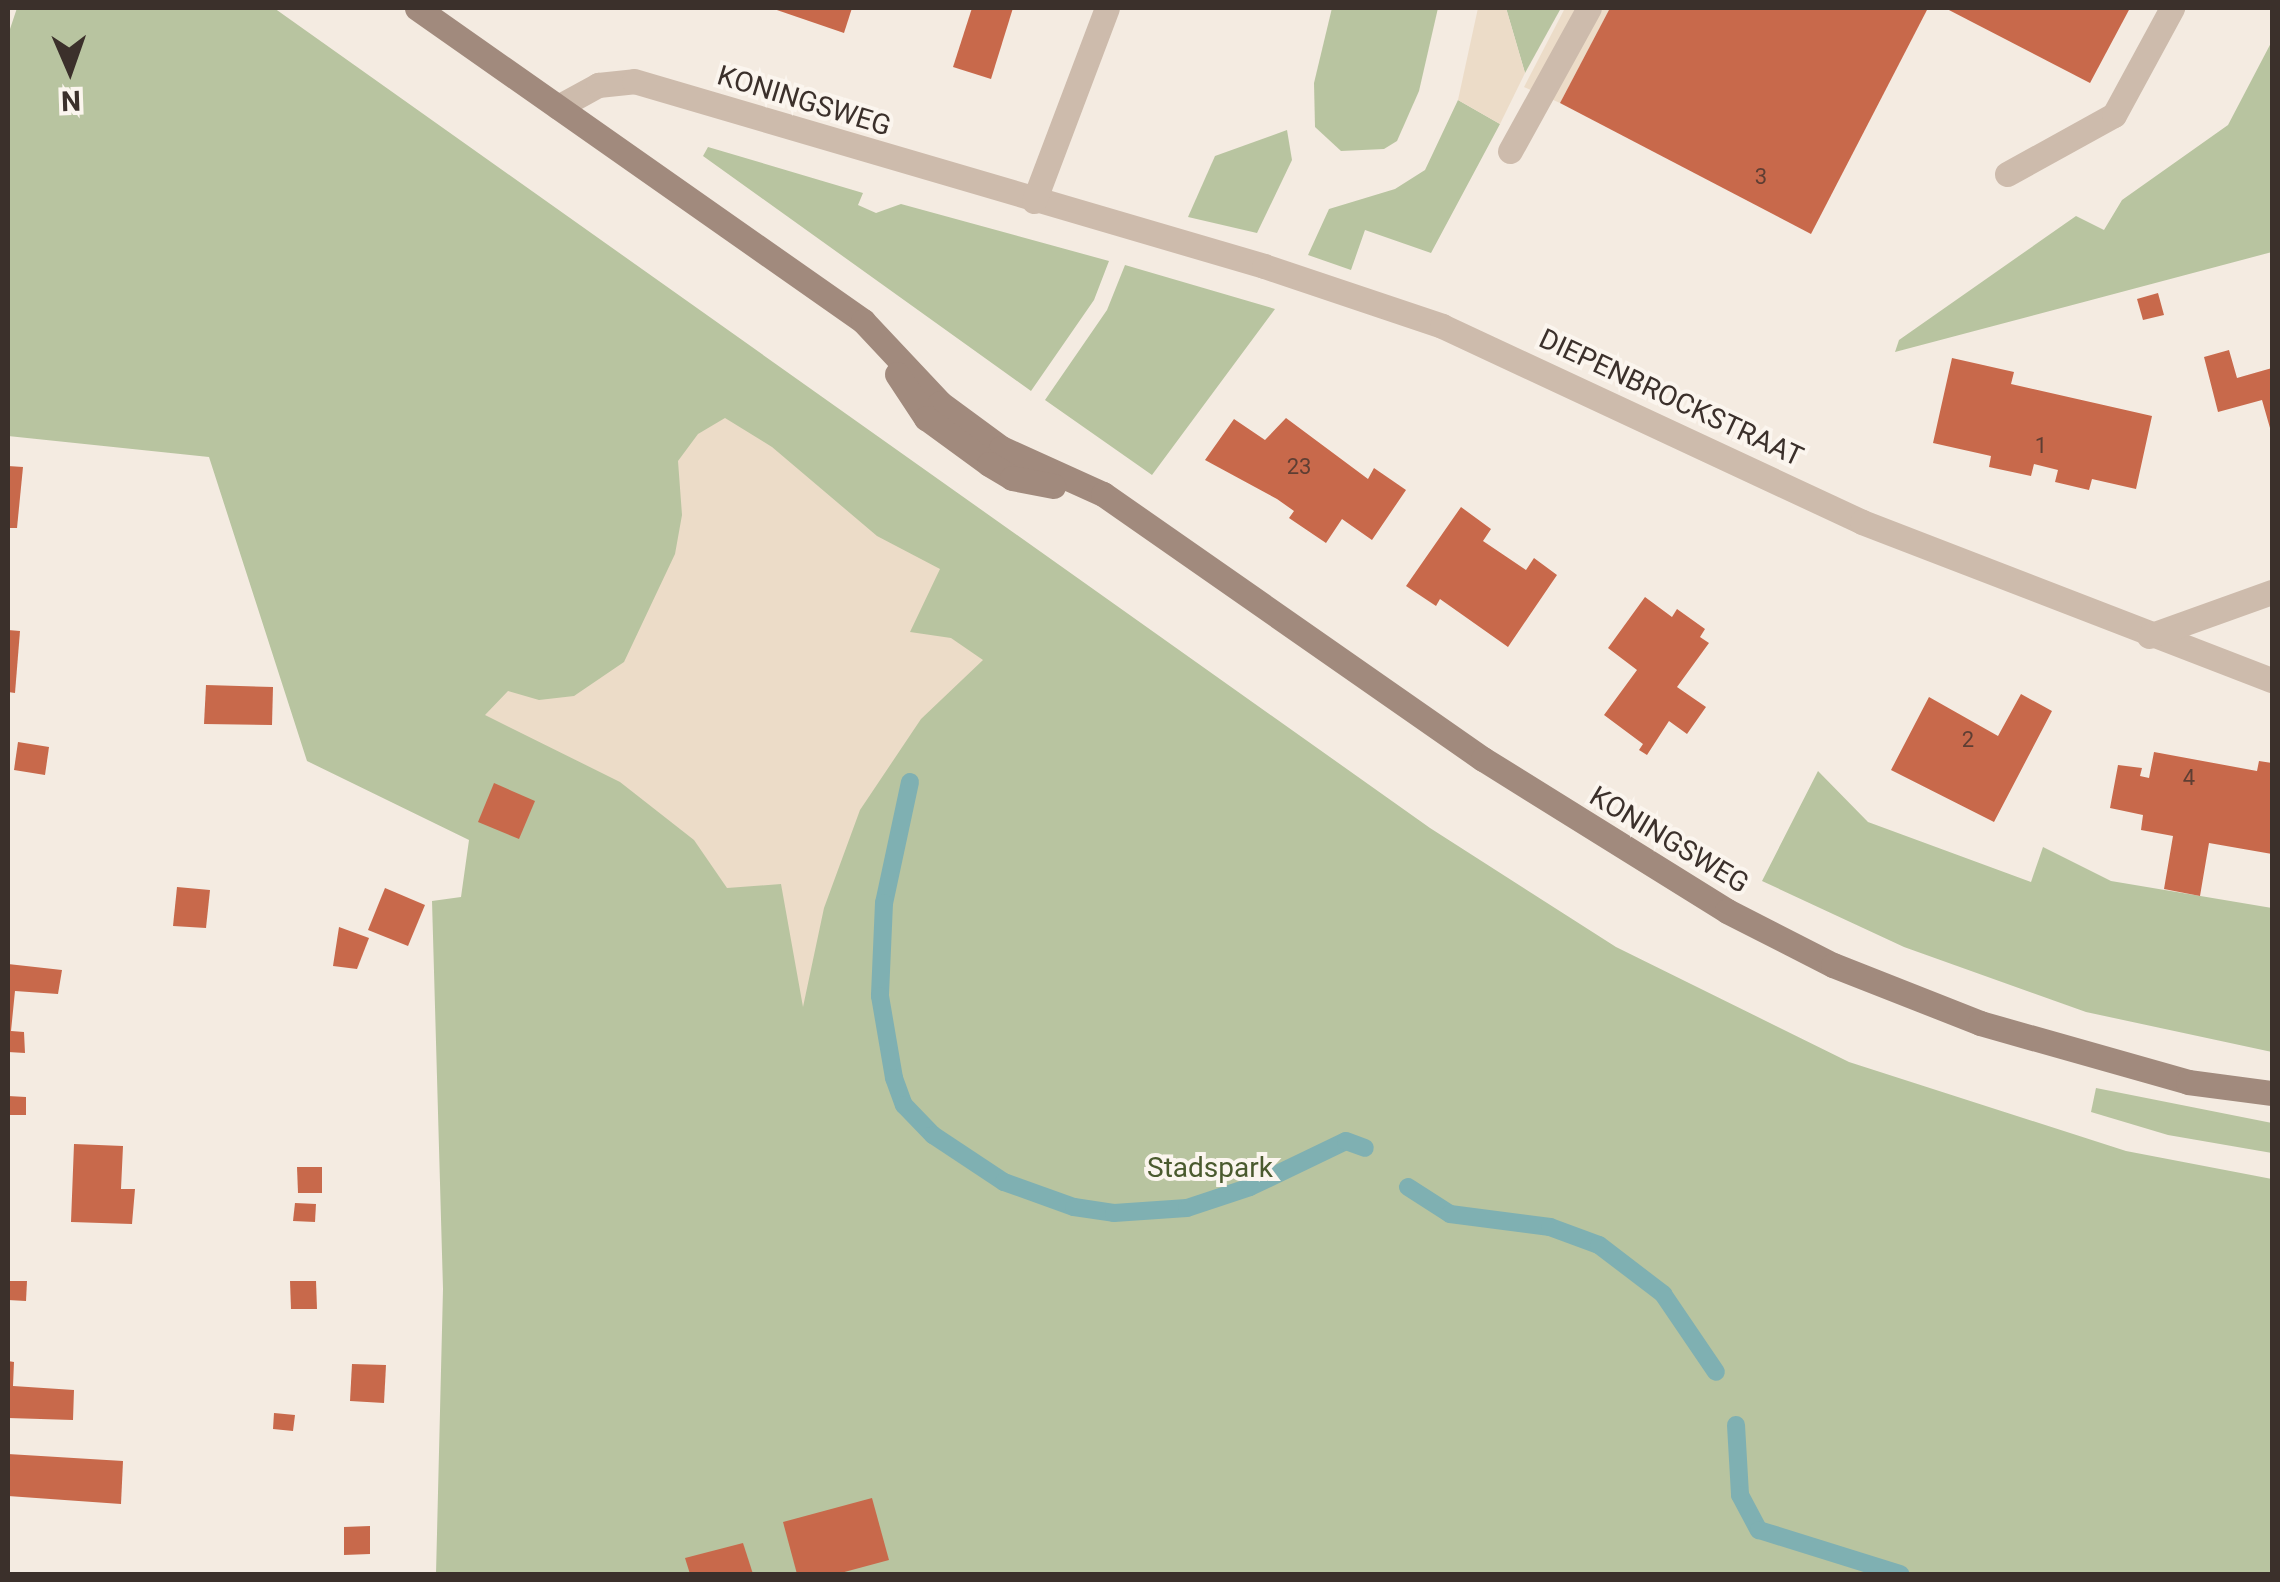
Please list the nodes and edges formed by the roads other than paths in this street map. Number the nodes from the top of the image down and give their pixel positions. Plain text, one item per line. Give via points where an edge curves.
1 (417, 8) edge
2 (1108, 8) edge
3 (1589, 8) edge
4 (2172, 8) edge
5 (558, 107) junction
6 (1510, 152) dead end
7 (2007, 174) dead end
8 (1034, 201) junction
9 (2272, 592) edge
10 (2149, 636) junction
11 (2272, 680) edge
12 (2272, 1093) edge

1 - 5 main road, KONINGSWEG
2 - 8 street
3 - 6 street
4 - 7 street via 2114,115
5 - 8 street, KONINGSWEG via 598,85 634,81
5 - 12 main road, KONINGSWEG via 863,321 940,403 995,444 1102,494 1602,837 1833,965 1980,1023 2188,1082
8 - 10 street, DIEPENBROCKSTRAAT via 1264,266 1442,326 1862,522
9 - 10 street
10 - 11 street, DIEPENBROCKSTRAAT

